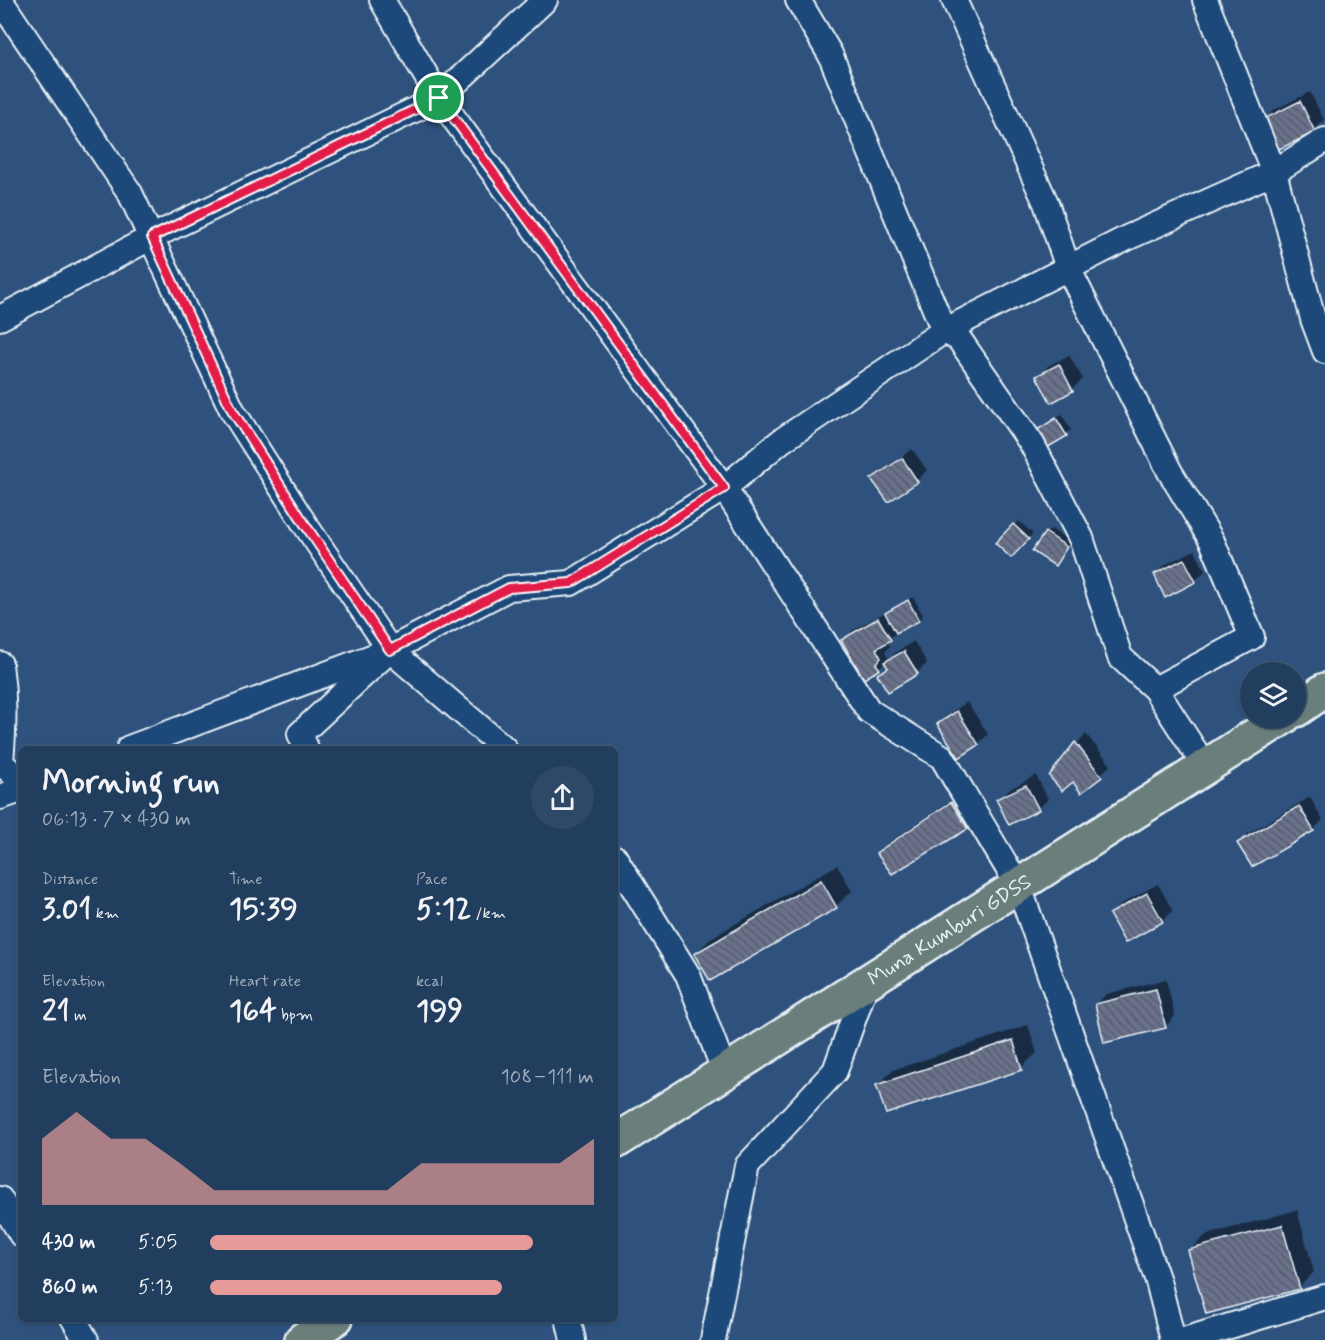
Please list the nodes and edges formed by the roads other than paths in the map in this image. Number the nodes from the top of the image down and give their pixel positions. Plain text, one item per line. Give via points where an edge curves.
1 (0, 0) edge
2 (382, 0) edge
3 (545, 0) edge
4 (798, 0) edge
5 (954, 0) edge
6 (1205, 0) edge
7 (439, 98) junction
8 (1325, 140) edge
9 (1274, 172) junction
10 (152, 237) junction
11 (1068, 268) junction
12 (0, 318) edge
13 (944, 331) junction
14 (1325, 351) edge
15 (724, 488) junction
16 (390, 650) junction
17 (0, 664) edge
18 (1155, 689) junction
19 (1325, 690) edge
20 (1306, 703) edge
21 (1267, 728) edge
22 (134, 746) edge
23 (305, 746) edge
24 (502, 746) edge
25 (0, 762) edge
26 (1206, 768) junction
27 (18, 778) edge
28 (18, 791) edge
29 (0, 797) edge
30 (618, 863) edge
31 (1019, 887) junction
32 (866, 984) junction
33 (725, 1073) junction
34 (618, 1140) edge
35 (0, 1200) edge
36 (18, 1229) edge
37 (1325, 1297) edge
38 (75, 1322) edge
39 (330, 1322) edge
40 (569, 1322) edge
41 (86, 1340) edge
42 (302, 1340) edge
43 (573, 1340) edge
44 (712, 1340) edge
45 (1173, 1340) edge
46 (1184, 1340) edge

1 - 10 street via 130,193
2 - 7 street
3 - 7 street
4 - 13 street via 830,54
5 - 11 street via 1046,203
6 - 9 street
7 - 10 street
7 - 15 street
8 - 9 street
9 - 11 street
9 - 14 street
10 - 12 street
10 - 16 street via 232,410
11 - 13 street
11 - 18 street via 1170,472 1212,541 1252,637
13 - 15 street via 781,441
13 - 18 street via 959,339 1032,444 1081,538 1120,657
15 - 16 street via 571,583 509,588
15 - 31 street via 870,711 942,757
16 - 22 street
16 - 23 street via 300,734
16 - 24 street
17 - 25 street via 5,724
18 - 26 street
19 - 20 highway
21 - 26 highway, Muna Kumburi GDSS
25 - 27 street
26 - 31 highway, Muna Kumburi GDSS
28 - 29 street
30 - 33 street via 688,975
31 - 32 highway, Muna Kumburi GDSS
31 - 45 street via 1158,1281
32 - 33 highway, Muna Kumburi GDSS
32 - 44 street via 835,1071 747,1166
33 - 34 highway, Muna Kumburi GDSS
35 - 36 street
37 - 46 street
38 - 41 street
39 - 42 highway
40 - 43 street

